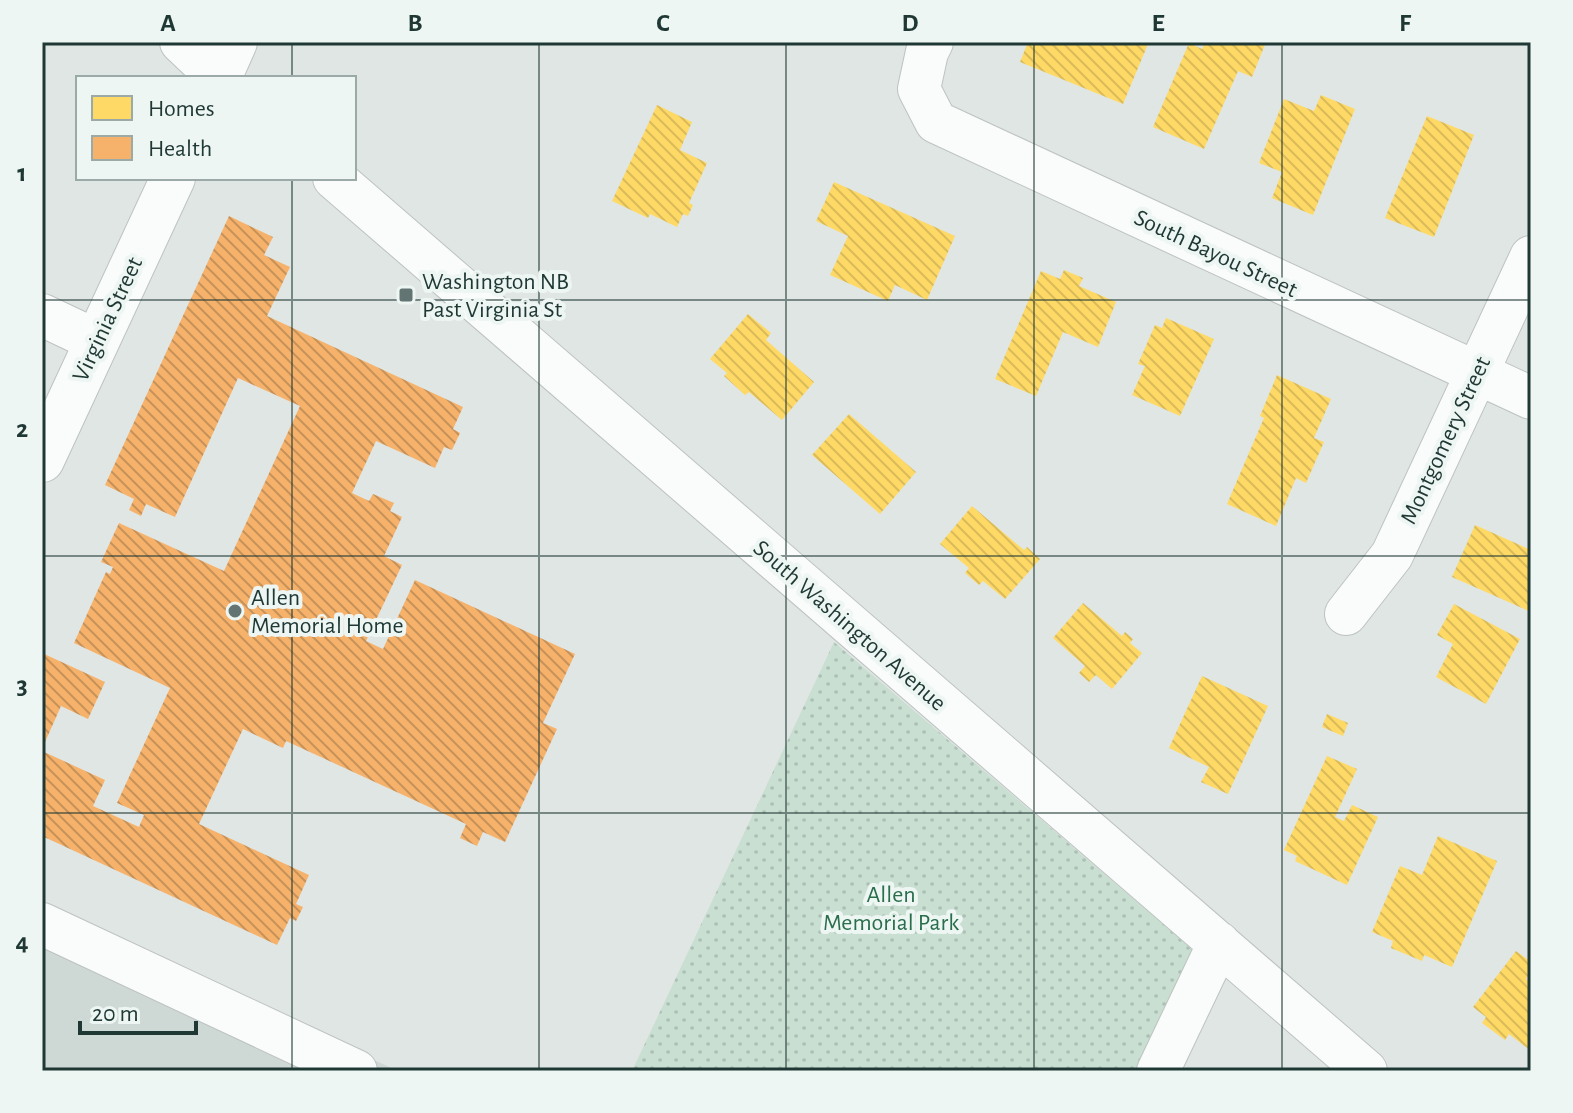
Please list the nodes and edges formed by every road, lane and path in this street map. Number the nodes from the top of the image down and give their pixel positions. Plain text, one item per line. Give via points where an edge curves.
1 (181, 42) edge
2 (235, 42) edge
3 (932, 42) edge
4 (217, 76) edge
5 (220, 76) edge
6 (172, 180) edge
7 (336, 180) edge
8 (1531, 257) edge
9 (42, 315) edge
10 (97, 341) junction
11 (1476, 374) junction
12 (1531, 398) edge
13 (42, 460) edge
14 (1346, 614) dead end
15 (42, 924) edge
16 (1219, 943) junction
17 (356, 1071) edge
18 (1158, 1071) edge
19 (1366, 1071) edge

1 - 4 street
2 - 5 street
3 - 11 street, South Bayou Street via 919,89 936,122
6 - 10 street, Virginia Street
7 - 16 street, South Washington Avenue
8 - 11 street, Montgomery Street
9 - 10 street
10 - 13 street, Virginia Street
11 - 12 street, South Bayou Street
11 - 14 street, Montgomery Street via 1392,555
15 - 17 street
16 - 18 street
16 - 19 street, South Washington Avenue

